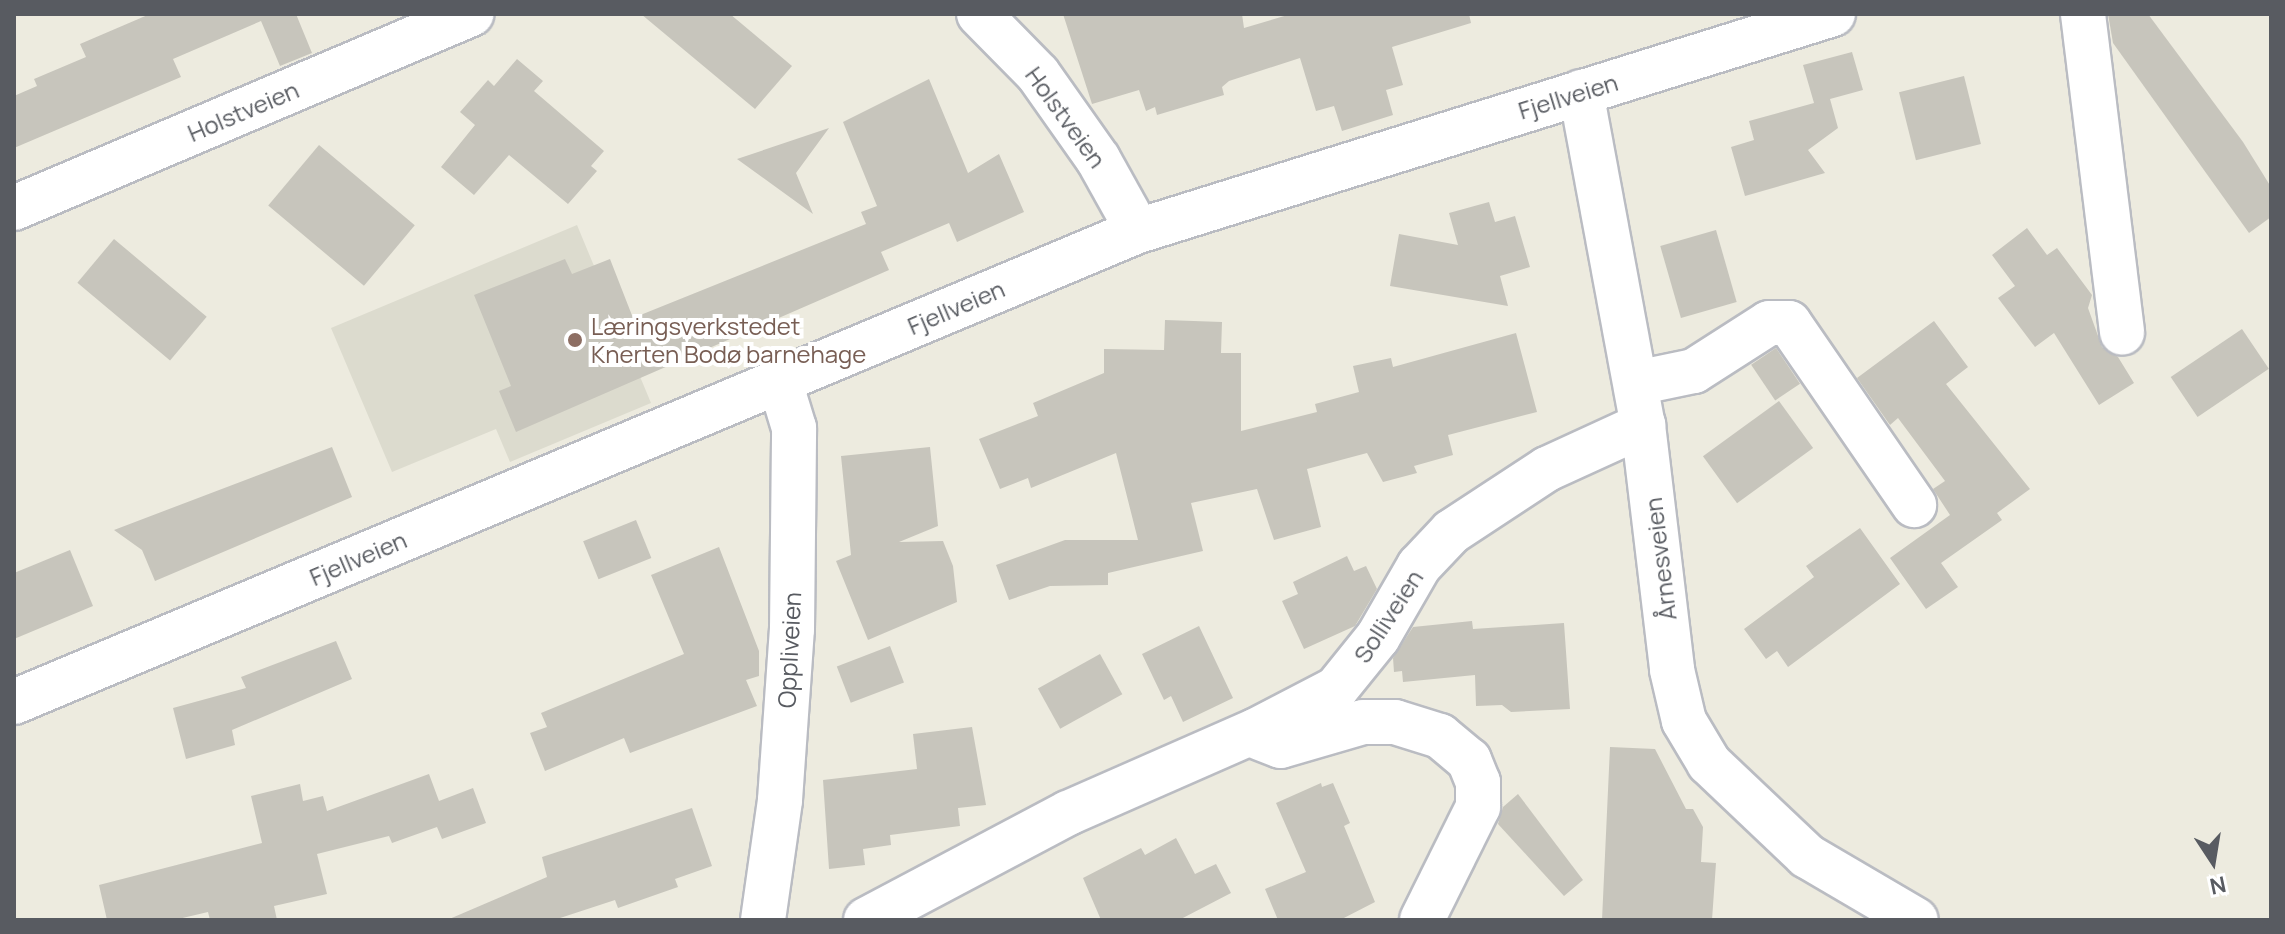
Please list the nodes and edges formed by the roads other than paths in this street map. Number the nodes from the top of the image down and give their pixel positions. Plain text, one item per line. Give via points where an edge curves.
1 (472, 14) edge
2 (979, 14) edge
3 (1833, 14) edge
4 (2083, 14) edge
5 (1581, 92) junction
6 (14, 208) edge
7 (1138, 231) junction
8 (2122, 333) dead end
9 (780, 382) junction
10 (1636, 383) junction
11 (1643, 425) junction
12 (1914, 505) dead end
13 (14, 702) edge
14 (1255, 731) junction
15 (763, 920) edge
16 (866, 920) edge
17 (1422, 920) edge
18 (1916, 920) edge

1 - 6 street, Holstveien
2 - 7 street, Holstveien via 1038,74 1098,159
3 - 5 street, Fjellveien
4 - 8 street
5 - 7 street, Fjellveien
5 - 10 street, Årnesveien
7 - 9 street, Fjellveien
9 - 13 street, Fjellveien
9 - 15 street, Oppliveien via 794,428 792,629 780,800
10 - 11 street, Årnesveien
10 - 12 street via 1694,371 1769,323 1789,323
11 - 14 street, Solliveien via 1547,469 1451,532 1419,566 1378,637 1336,689
11 - 18 street, Årnesveien via 1672,670 1684,721 1709,763 1807,856
14 - 16 street, Solliveien via 1068,813
14 - 17 street via 1265,744 1281,746 1363,722 1395,722 1440,736 1469,760 1478,782 1478,807

